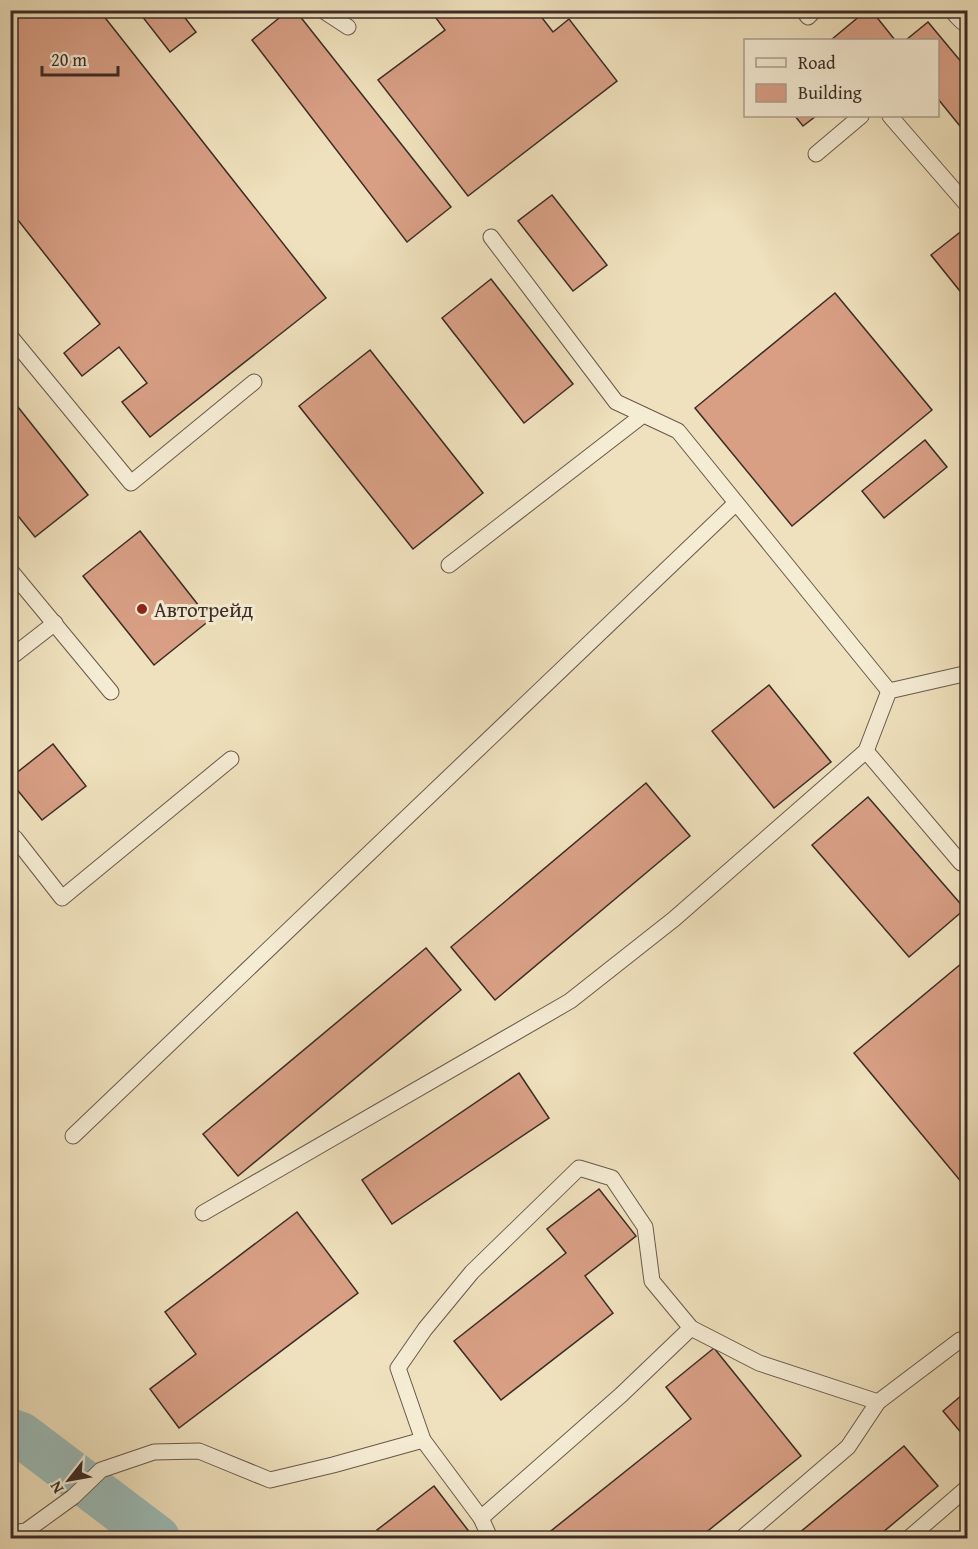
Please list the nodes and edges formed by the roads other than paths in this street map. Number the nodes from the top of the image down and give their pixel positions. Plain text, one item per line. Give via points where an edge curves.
1 (322, 10) edge
2 (803, 10) edge
3 (815, 10) edge
4 (963, 10) edge
5 (968, 15) edge
6 (348, 27) dead end
7 (860, 117) edge
8 (891, 117) edge
9 (816, 154) dead end
10 (967, 205) edge
11 (491, 237) dead end
12 (10, 336) edge
13 (254, 382) dead end
14 (643, 415) junction
15 (736, 503) junction
16 (449, 566) dead end
17 (10, 570) edge
18 (55, 623) junction
19 (10, 658) edge
20 (968, 673) edge
21 (890, 691) junction
22 (111, 692) dead end
23 (866, 751) junction
24 (231, 759) dead end
25 (12, 838) edge
26 (961, 863) dead end
27 (72, 1136) dead end
28 (202, 1213) dead end
29 (691, 1328) junction
30 (968, 1338) edge
31 (878, 1402) junction
32 (423, 1440) junction
33 (968, 1487) edge
34 (481, 1518) junction
35 (10, 1533) edge
36 (490, 1539) edge
37 (742, 1539) edge
38 (909, 1539) edge

1 - 6 lane
2 - 3 lane via 808,16
4 - 5 street
7 - 9 lane
8 - 10 lane
11 - 14 lane via 616,402
12 - 13 lane via 131,483
14 - 15 lane via 678,431
14 - 16 lane
15 - 21 lane
15 - 27 lane
17 - 18 lane
18 - 19 lane
18 - 22 lane
20 - 21 lane
21 - 23 lane
23 - 26 lane
23 - 28 lane via 674,919 570,1001
24 - 25 lane via 62,898
29 - 31 lane via 759,1363
29 - 32 lane via 652,1281 645,1227 612,1178 579,1168 472,1272 398,1368
29 - 34 lane
30 - 31 lane via 960,1340
31 - 37 lane via 848,1447
32 - 34 lane
32 - 35 lane via 270,1480 199,1450 154,1452 101,1470 73,1497 27,1531
33 - 38 lane
34 - 36 lane

